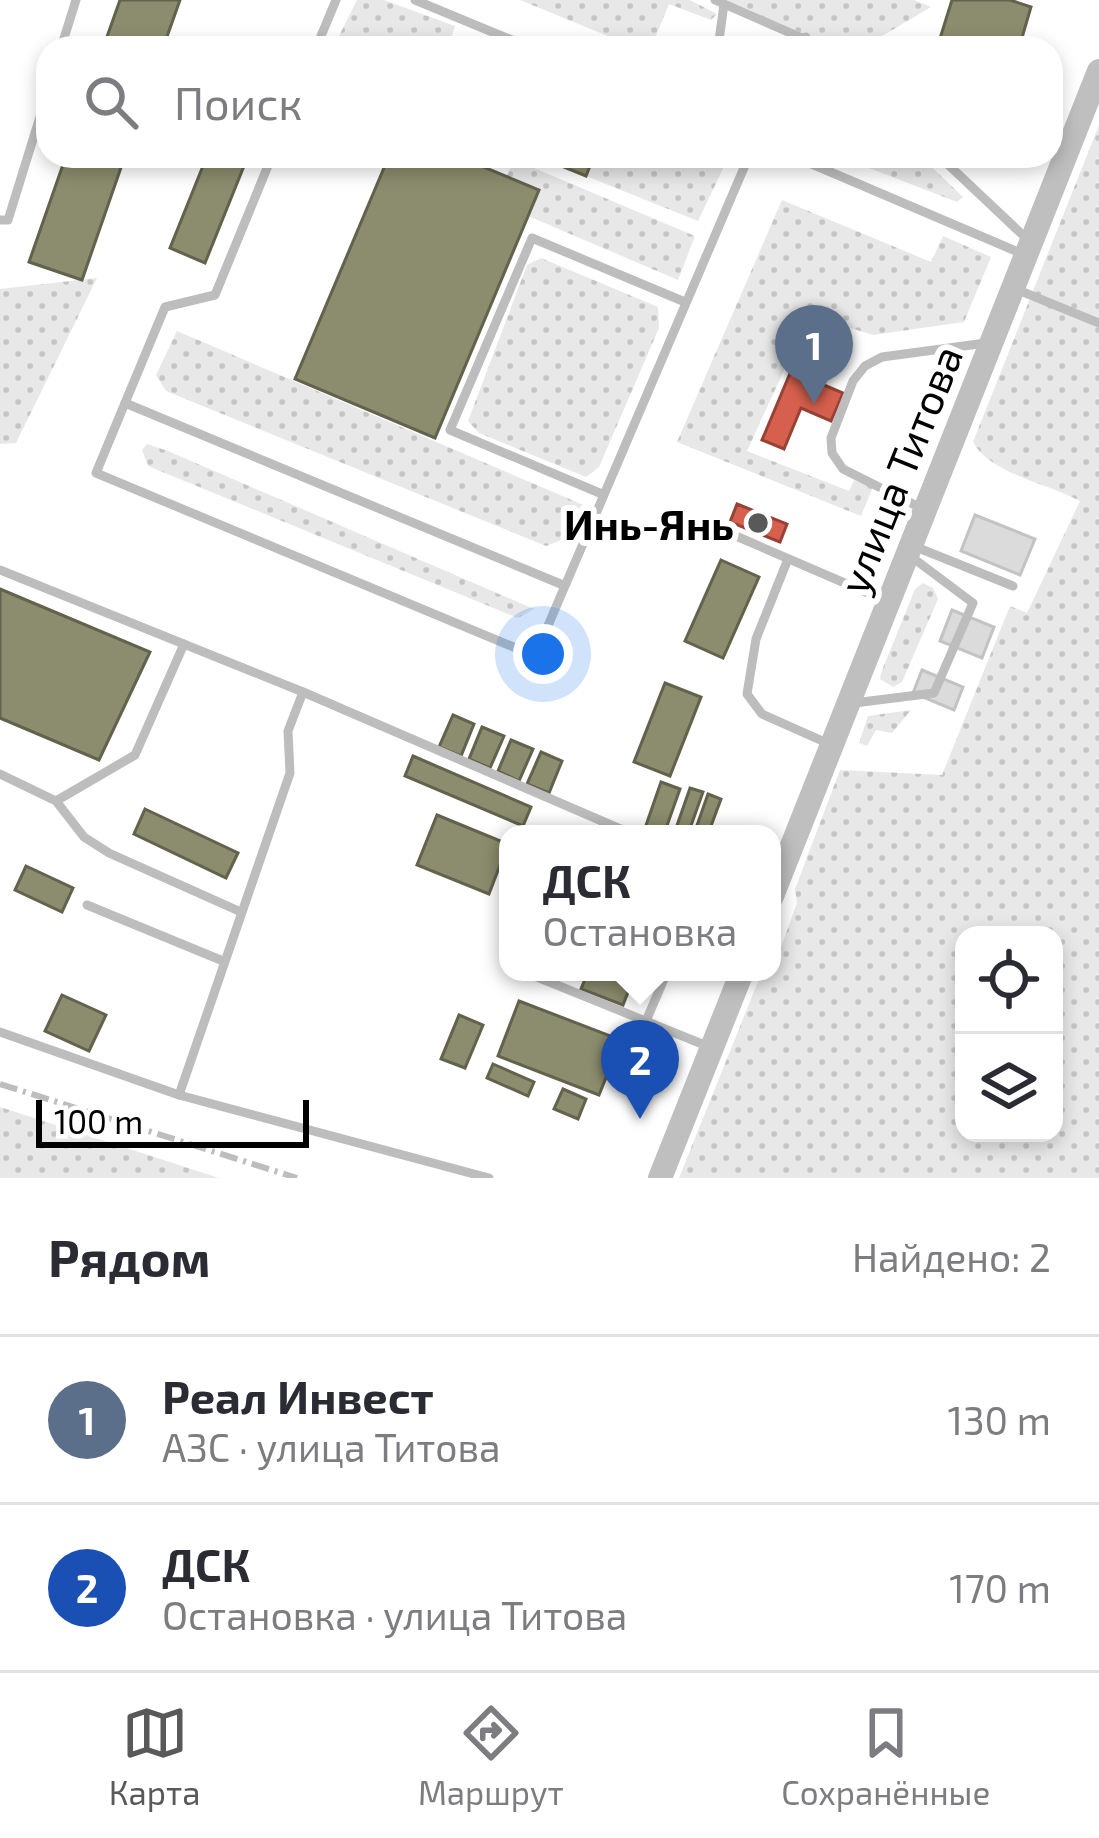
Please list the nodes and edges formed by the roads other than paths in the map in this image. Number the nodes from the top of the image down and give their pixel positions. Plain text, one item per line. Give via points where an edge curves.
1 (76, 0) edge
2 (336, 0) edge
3 (415, 0) edge
4 (719, 2) edge
5 (65, 36) edge
6 (321, 36) edge
7 (502, 36) edge
8 (718, 36) edge
9 (804, 36) edge
10 (1099, 71) edge
11 (1094, 100) edge
12 (36, 130) edge
13 (267, 168) edge
14 (744, 168) edge
15 (823, 168) edge
16 (950, 168) edge
17 (0, 220) edge
18 (1028, 249) junction
19 (1013, 288) junction
20 (685, 302) junction
21 (1099, 323) edge
22 (992, 342) junction
23 (125, 403) junction
24 (602, 494) junction
25 (925, 510) junction
26 (722, 530) dead end
27 (909, 549) junction
28 (788, 559) junction
29 (0, 571) edge
30 (562, 585) junction
31 (1013, 586) dead end
32 (889, 602) junction
33 (184, 644) junction
34 (303, 692) junction
35 (849, 704) junction
36 (832, 745) junction
37 (0, 774) edge
38 (56, 801) junction
39 (611, 825) edge
40 (781, 873) edge
41 (87, 905) dead end
42 (241, 912) junction
43 (223, 961) junction
44 (547, 981) edge
45 (663, 981) edge
46 (738, 981) edge
47 (646, 1021) junction
48 (0, 1032) edge
49 (712, 1048) junction
50 (179, 1095) junction
51 (489, 1178) edge
52 (659, 1178) edge

1 - 5 lane
2 - 6 lane
3 - 7 lane
4 - 8 lane
4 - 9 lane
10 - 11 main road, улица Титова
11 - 18 main road, улица Титова
12 - 17 lane via 8,220
13 - 23 lane via 215,295 165,307
14 - 20 lane
15 - 18 lane
16 - 18 lane
18 - 19 main road, улица Титова
19 - 21 lane
19 - 22 main road, улица Титова
20 - 24 lane
20 - 24 lane via 532,238 450,430
22 - 25 main road, улица Титова
22 - 25 lane via 882,358 853,381 832,453 843,469
23 - 30 lane
23 - 30 lane via 96,473 381,592 535,656
24 - 30 lane
25 - 27 main road, улица Титова
26 - 28 lane
27 - 31 lane
27 - 32 main road, улица Титова
27 - 35 lane via 973,603 934,693
28 - 32 lane
28 - 36 lane via 756,640 747,694 761,714
29 - 33 lane
32 - 35 main road, улица Титова
33 - 34 lane
33 - 38 lane via 135,754
34 - 39 lane
34 - 42 lane via 288,731 290,773
35 - 36 main road, улица Титова
36 - 40 main road, улица Титова
37 - 38 lane
38 - 42 lane via 84,837 109,853
41 - 43 lane
42 - 43 lane
43 - 50 lane
44 - 47 lane
45 - 47 lane
46 - 49 main road
47 - 49 lane
48 - 50 lane
49 - 52 main road
50 - 51 lane

